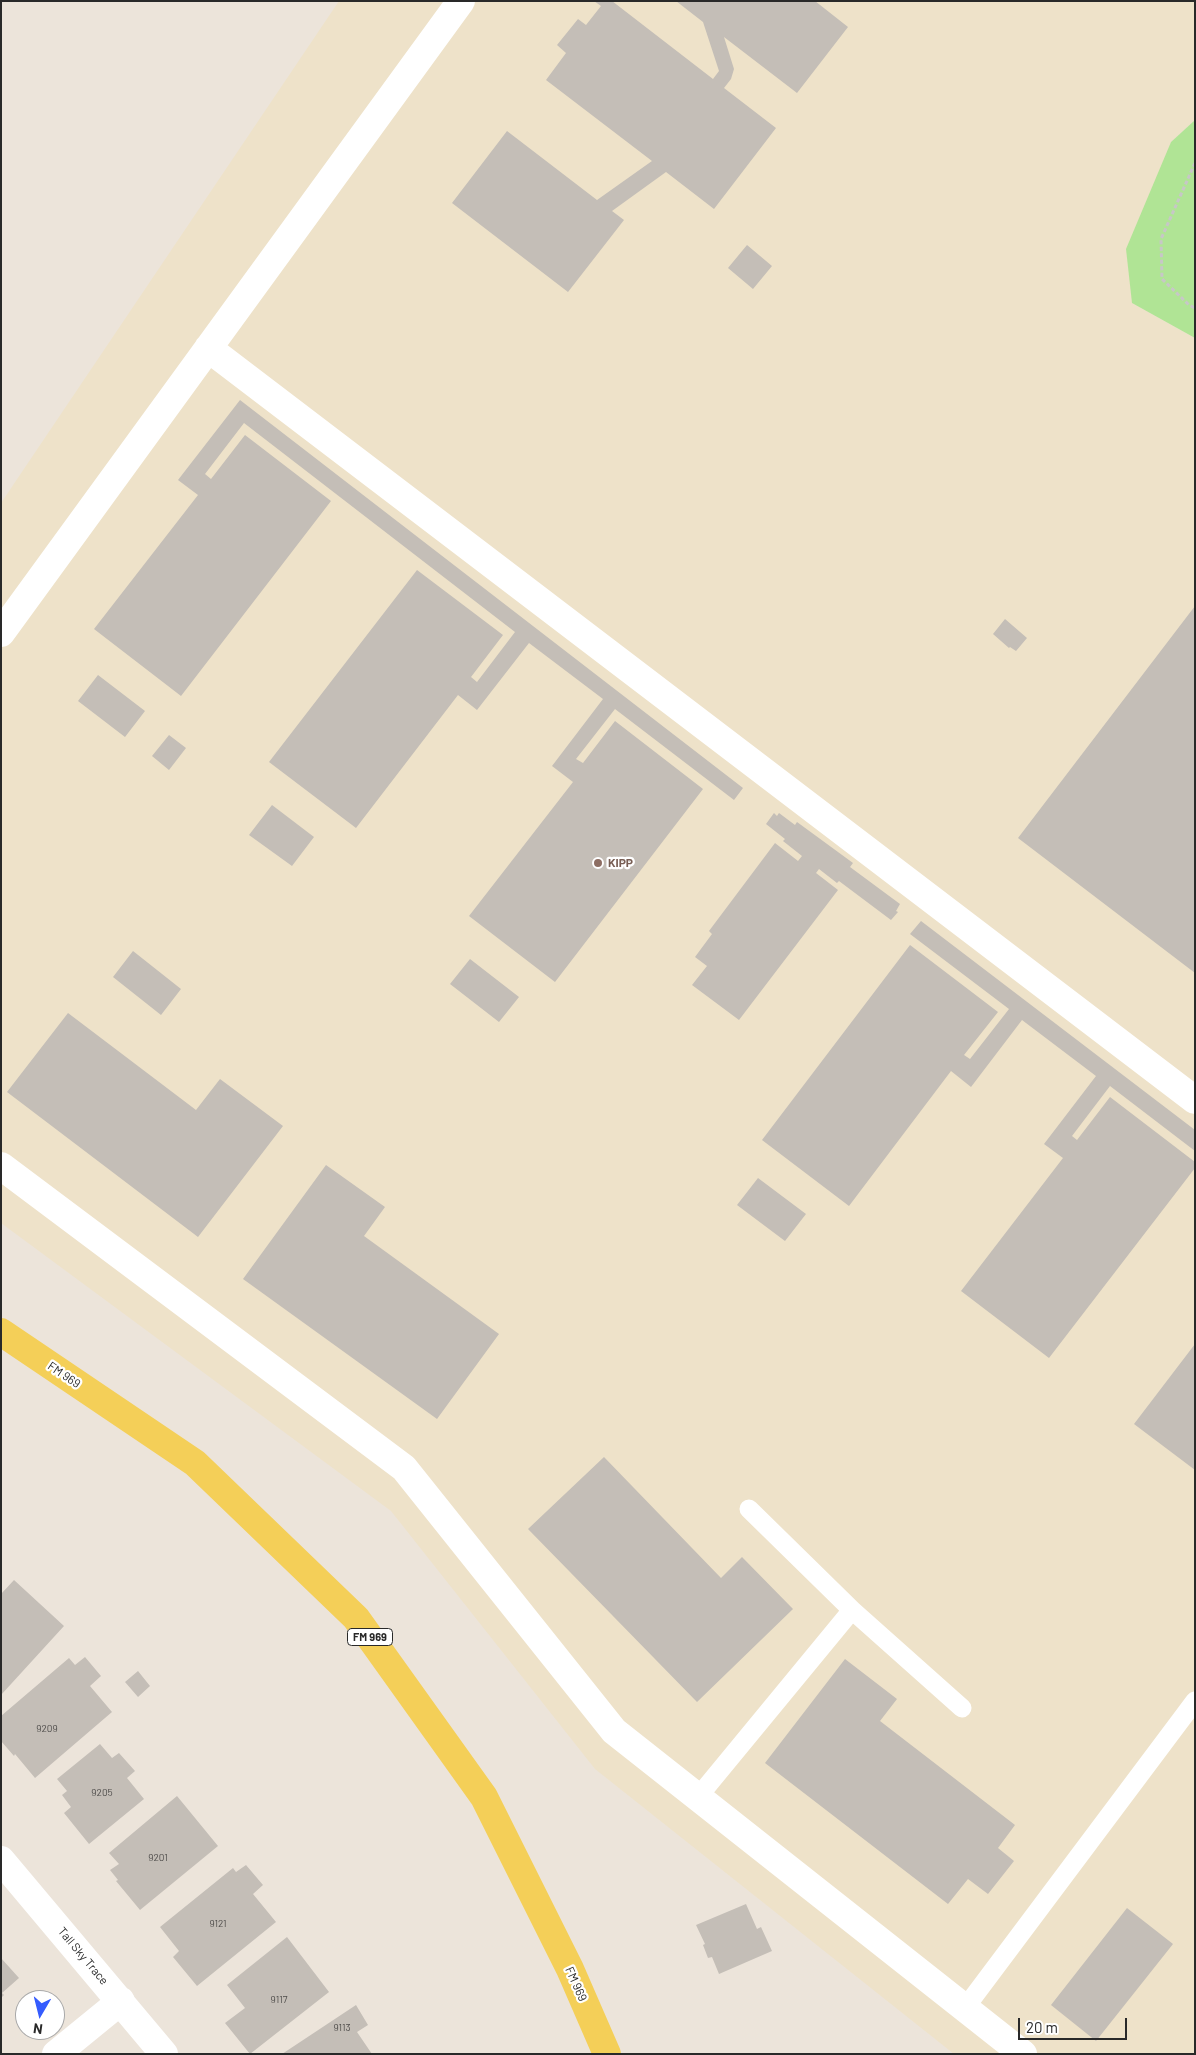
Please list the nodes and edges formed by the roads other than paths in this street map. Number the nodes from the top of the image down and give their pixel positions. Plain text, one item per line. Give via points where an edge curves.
1 (461, 1) edge
2 (208, 348) junction
3 (1, 633) edge
4 (1195, 1100) edge
5 (1, 1166) edge
6 (1, 1332) edge
7 (748, 1509) dead end
8 (852, 1610) junction
9 (1195, 1700) edge
10 (962, 1708) dead end
11 (698, 1797) junction
12 (1, 1860) edge
13 (121, 2001) junction
14 (965, 2008) junction
15 (56, 2054) edge
16 (164, 2054) edge
17 (607, 2054) edge
18 (1023, 2054) edge

1 - 2 street
2 - 3 street
2 - 4 street
5 - 11 street via 404,1468 614,1731
6 - 17 main road, FM 969 / FM 969 via 194,1463 356,1618 484,1797 570,1969
7 - 8 lane
8 - 10 lane
8 - 11 lane
9 - 14 lane
11 - 14 street
12 - 13 street, Tall Sky Trace
13 - 15 street
13 - 16 street, Tall Sky Trace
14 - 18 street

